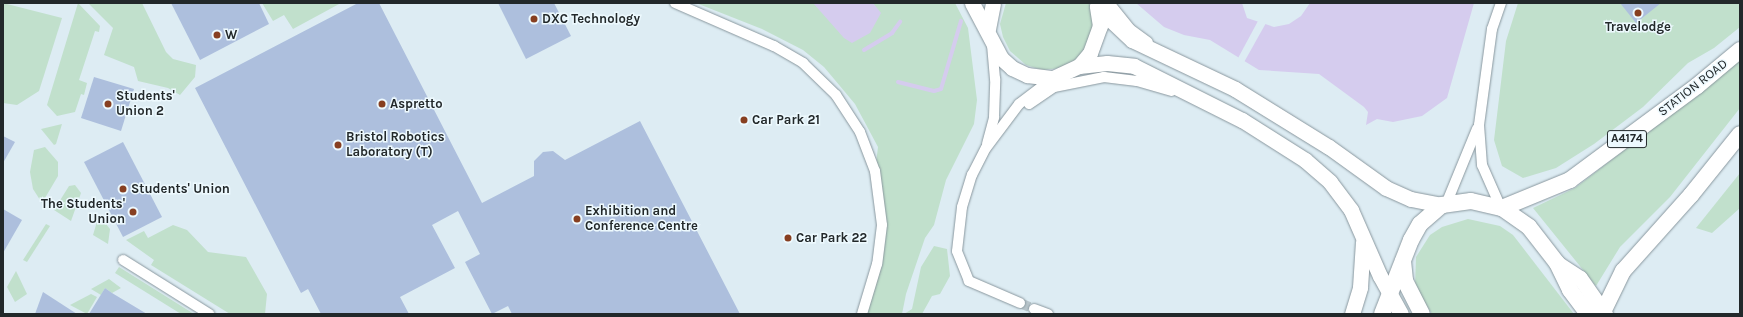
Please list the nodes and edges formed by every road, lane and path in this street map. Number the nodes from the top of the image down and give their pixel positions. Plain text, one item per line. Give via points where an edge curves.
1 (675, 3) edge
2 (972, 3) edge
3 (992, 3) edge
4 (1501, 3) edge
5 (1101, 5) edge
6 (990, 36) junction
7 (1740, 50) edge
8 (1079, 66) junction
9 (1053, 78) junction
10 (1195, 98) junction
11 (1007, 122) junction
12 (1479, 125) junction
13 (1740, 134) edge
14 (986, 148) junction
15 (1444, 204) junction
16 (1501, 208) junction
17 (1363, 237) junction
18 (1403, 259) junction
19 (123, 260) dead end
20 (1390, 293) junction
21 (1020, 304) tunnel mouth
22 (1034, 309) tunnel mouth
23 (1600, 313) edge
24 (209, 314) edge
25 (862, 314) edge
26 (1048, 314) edge
27 (1352, 314) edge
28 (1382, 314) edge
29 (1401, 314) edge
30 (1422, 314) edge

1 - 25 street via 774,46 803,64 836,95 860,132 875,171 882,219 877,264
2 - 6 street
3 - 6 street
4 - 12 street via 1492,29
5 - 8 street via 1097,41
5 - 15 street via 1132,40 1159,50 1235,89 1329,147 1386,188 1411,199
6 - 9 street via 1012,68 1027,75
6 - 14 street via 994,117
7 - 16 main road, STATION ROAD / A4174 via 1582,173 1553,190
8 - 9 street
8 - 10 street via 1107,62 1134,66
9 - 11 street via 1019,104
10 - 11 street via 1137,81 1104,77 1054,87
10 - 17 street via 1242,120 1305,160 1330,182 1351,210
11 - 14 street
12 - 15 street
12 - 16 street via 1482,165
13 - 23 main road via 1691,195 1622,270
14 - 21 street via 972,175 962,207 957,251 970,281
15 - 16 main road via 1471,201
15 - 18 main road via 1420,224
16 - 23 main road via 1530,227 1557,263 1570,290
17 - 20 street
17 - 27 street via 1360,286
18 - 20 main road
18 - 30 main road via 1405,281
19 - 24 street
20 - 28 main road
20 - 29 street
22 - 26 street

